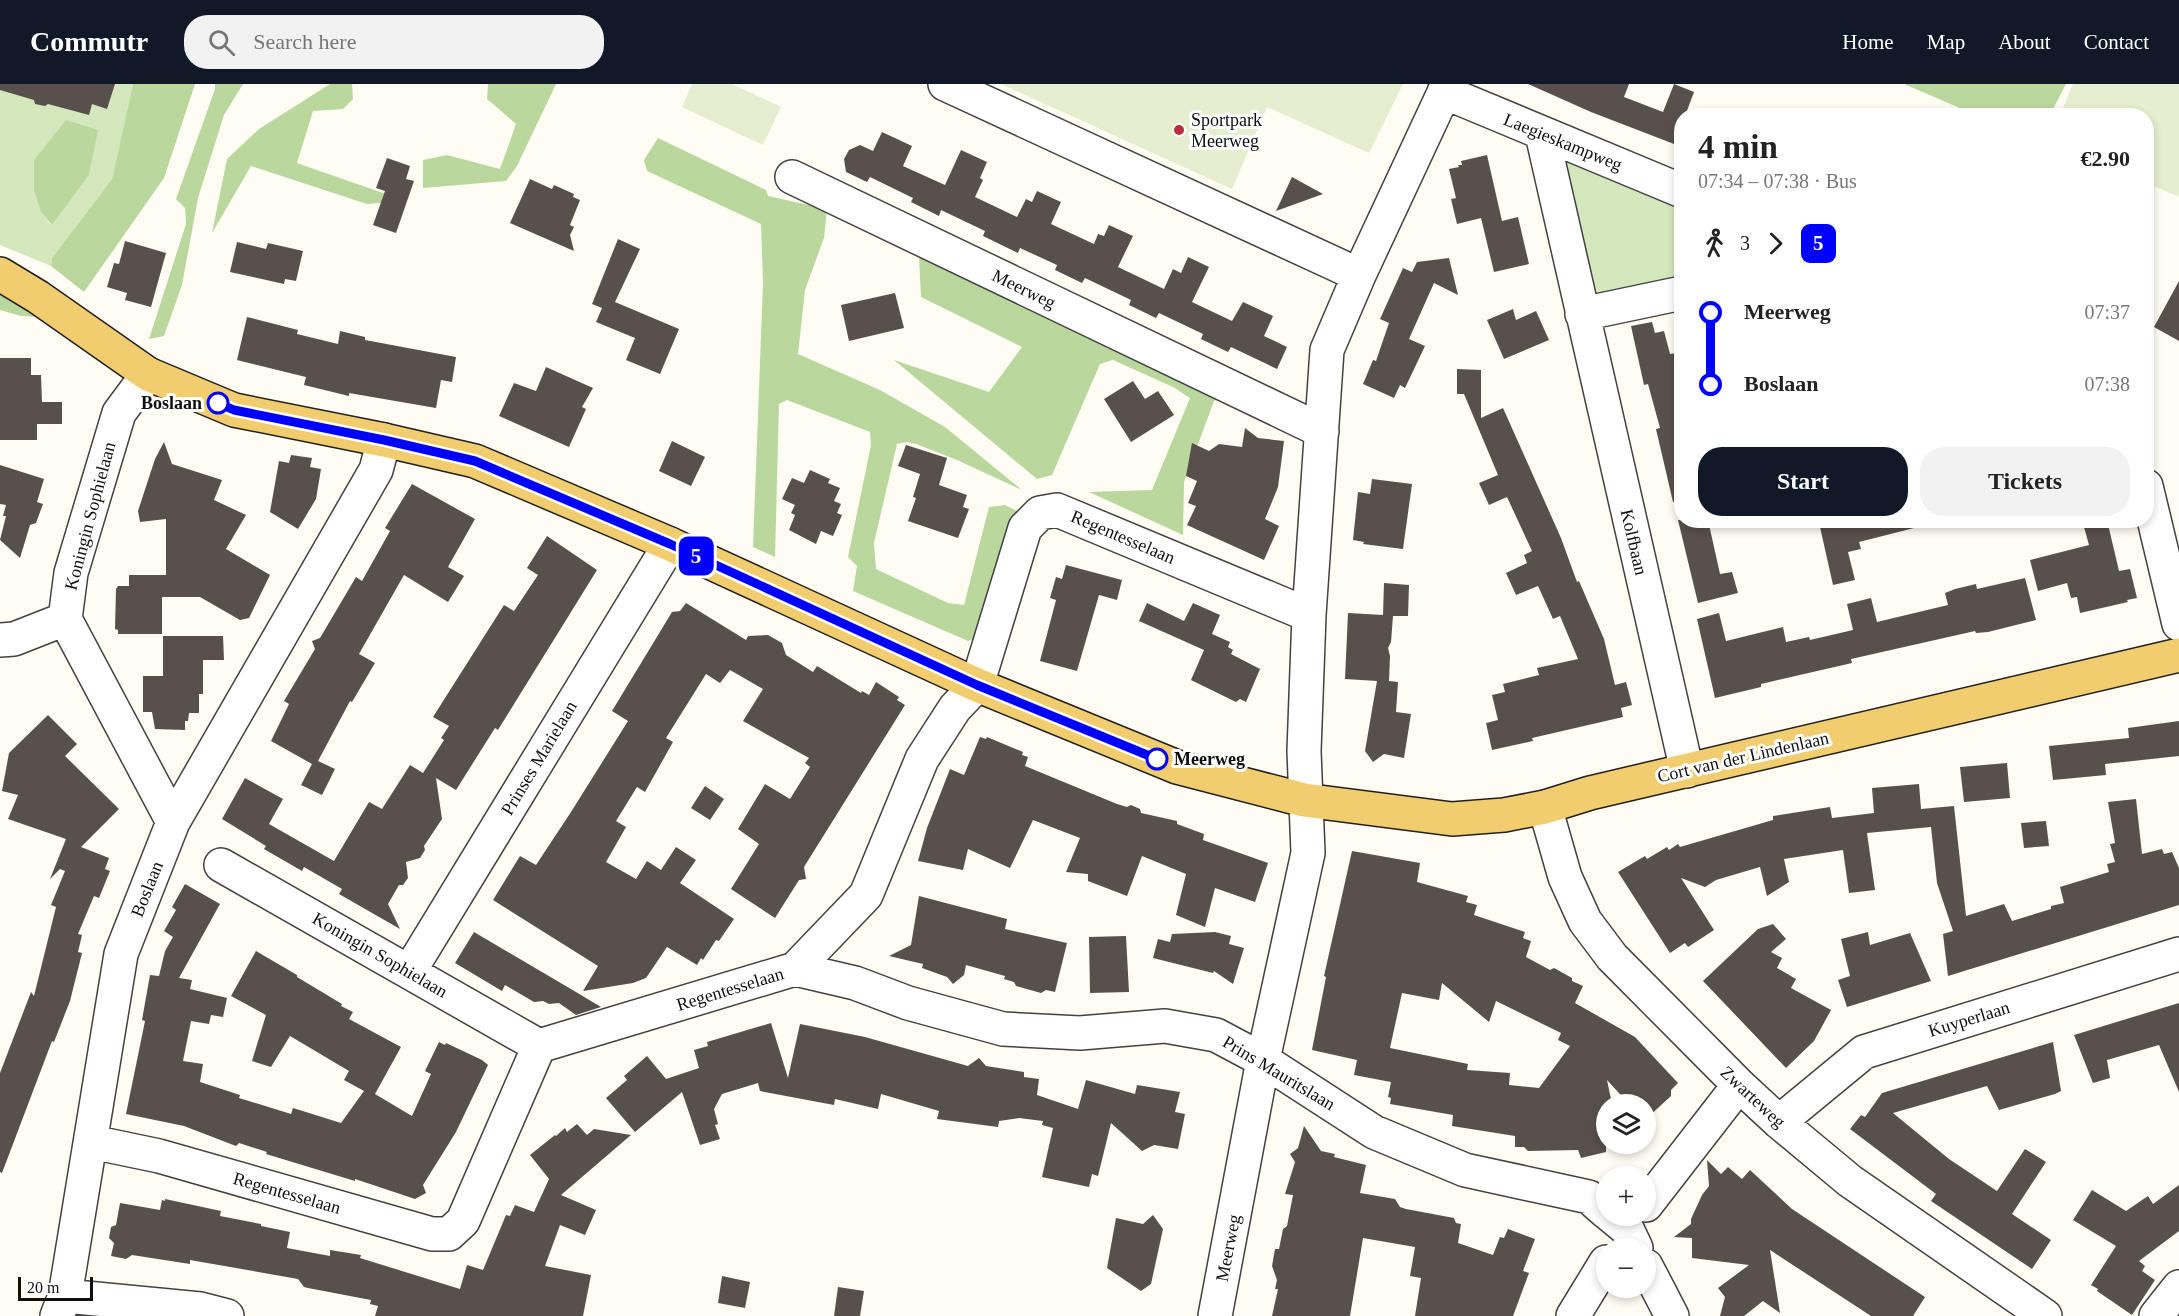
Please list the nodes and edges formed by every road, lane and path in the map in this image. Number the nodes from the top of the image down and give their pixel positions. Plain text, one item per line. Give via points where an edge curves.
1 (945, 84) edge
2 (1446, 88) edge
3 (1542, 134) junction
4 (792, 177) dead end
5 (1674, 188) edge
6 (0, 274) edge
7 (1359, 275) junction
8 (1674, 295) edge
9 (1582, 314) junction
10 (148, 374) junction
11 (1322, 431) junction
12 (384, 440) junction
13 (2154, 519) edge
14 (670, 544) junction
15 (1309, 615) junction
16 (65, 619) junction
17 (2179, 624) edge
18 (0, 640) edge
19 (2179, 655) edge
20 (977, 685) junction
21 (1687, 771) junction
22 (1304, 800) junction
23 (1545, 807) junction
24 (173, 822) junction
25 (221, 865) dead end
26 (2179, 954) edge
27 (795, 969) junction
28 (409, 972) junction
29 (538, 1046) junction
30 (1263, 1060) junction
31 (1739, 1085) junction
32 (1779, 1122) junction
33 (92, 1142) junction
34 (1656, 1187) edge
35 (1596, 1202) edge
36 (1596, 1278) edge
37 (1656, 1285) edge
38 (2179, 1287) edge
39 (61, 1306) edge
40 (227, 1316) edge
41 (1215, 1316) edge
42 (1573, 1316) edge
43 (1672, 1316) edge
44 (2045, 1316) edge
45 (2156, 1316) edge

1 - 7 street
2 - 3 street, Laegieskampweg
2 - 7 street, Meerweg
3 - 5 street, Laegieskampweg
3 - 9 street, Kolfbaan
4 - 11 street, Meerweg
6 - 10 main road, Cort van der Lindenlaan
7 - 11 street, Meerweg via 1327,350
8 - 9 street
9 - 21 street, Kolfbaan
10 - 12 main road, Cort van der Lindenlaan via 234,410
10 - 16 street, Koningin Sophielaan via 119,413 71,573
11 - 15 street, Meerweg
12 - 14 main road, Cort van der Lindenlaan via 475,461
12 - 24 street, Boslaan via 376,470
13 - 17 street
14 - 20 main road, Cort van der Lindenlaan
14 - 28 street, Prinses Marielaan
15 - 20 street, Regentesselaan via 1057,510 1040,513 1025,528
15 - 22 street, Meerweg
16 - 18 street via 14,639
16 - 24 street
19 - 21 main road, Cort van der Lindenlaan
20 - 22 main road, Cort van der Lindenlaan via 1178,767
20 - 27 street, Regentesselaan via 956,708 922,759 866,895
21 - 23 main road, Cort van der Lindenlaan
22 - 23 main road, Cort van der Lindenlaan via 1456,819
22 - 30 street, Meerweg via 1308,853
23 - 31 street, Zwarteweg via 1565,877 1584,921 1612,957
24 - 33 street, Boslaan via 121,954
25 - 28 street, Koningin Sophielaan
26 - 32 street, Kuyperlaan via 1864,1052
27 - 29 street, Regentesselaan
27 - 30 street, Prins Mauritslaan via 855,983 908,1003 1003,1029 1080,1033 1165,1026 1216,1035
28 - 29 street, Koningin Sophielaan
29 - 33 street, Regentesselaan via 463,1221 449,1234 432,1234 159,1156
30 - 35 street, Prins Mauritslaan via 1374,1132 1465,1170 1589,1197
30 - 41 street, Meerweg
31 - 32 street, Zwarteweg
31 - 34 street
32 - 44 street, Zwarteweg via 1850,1181
33 - 39 street, Boslaan
36 - 42 street
37 - 43 street
38 - 45 street
39 - 40 street via 200,1309

